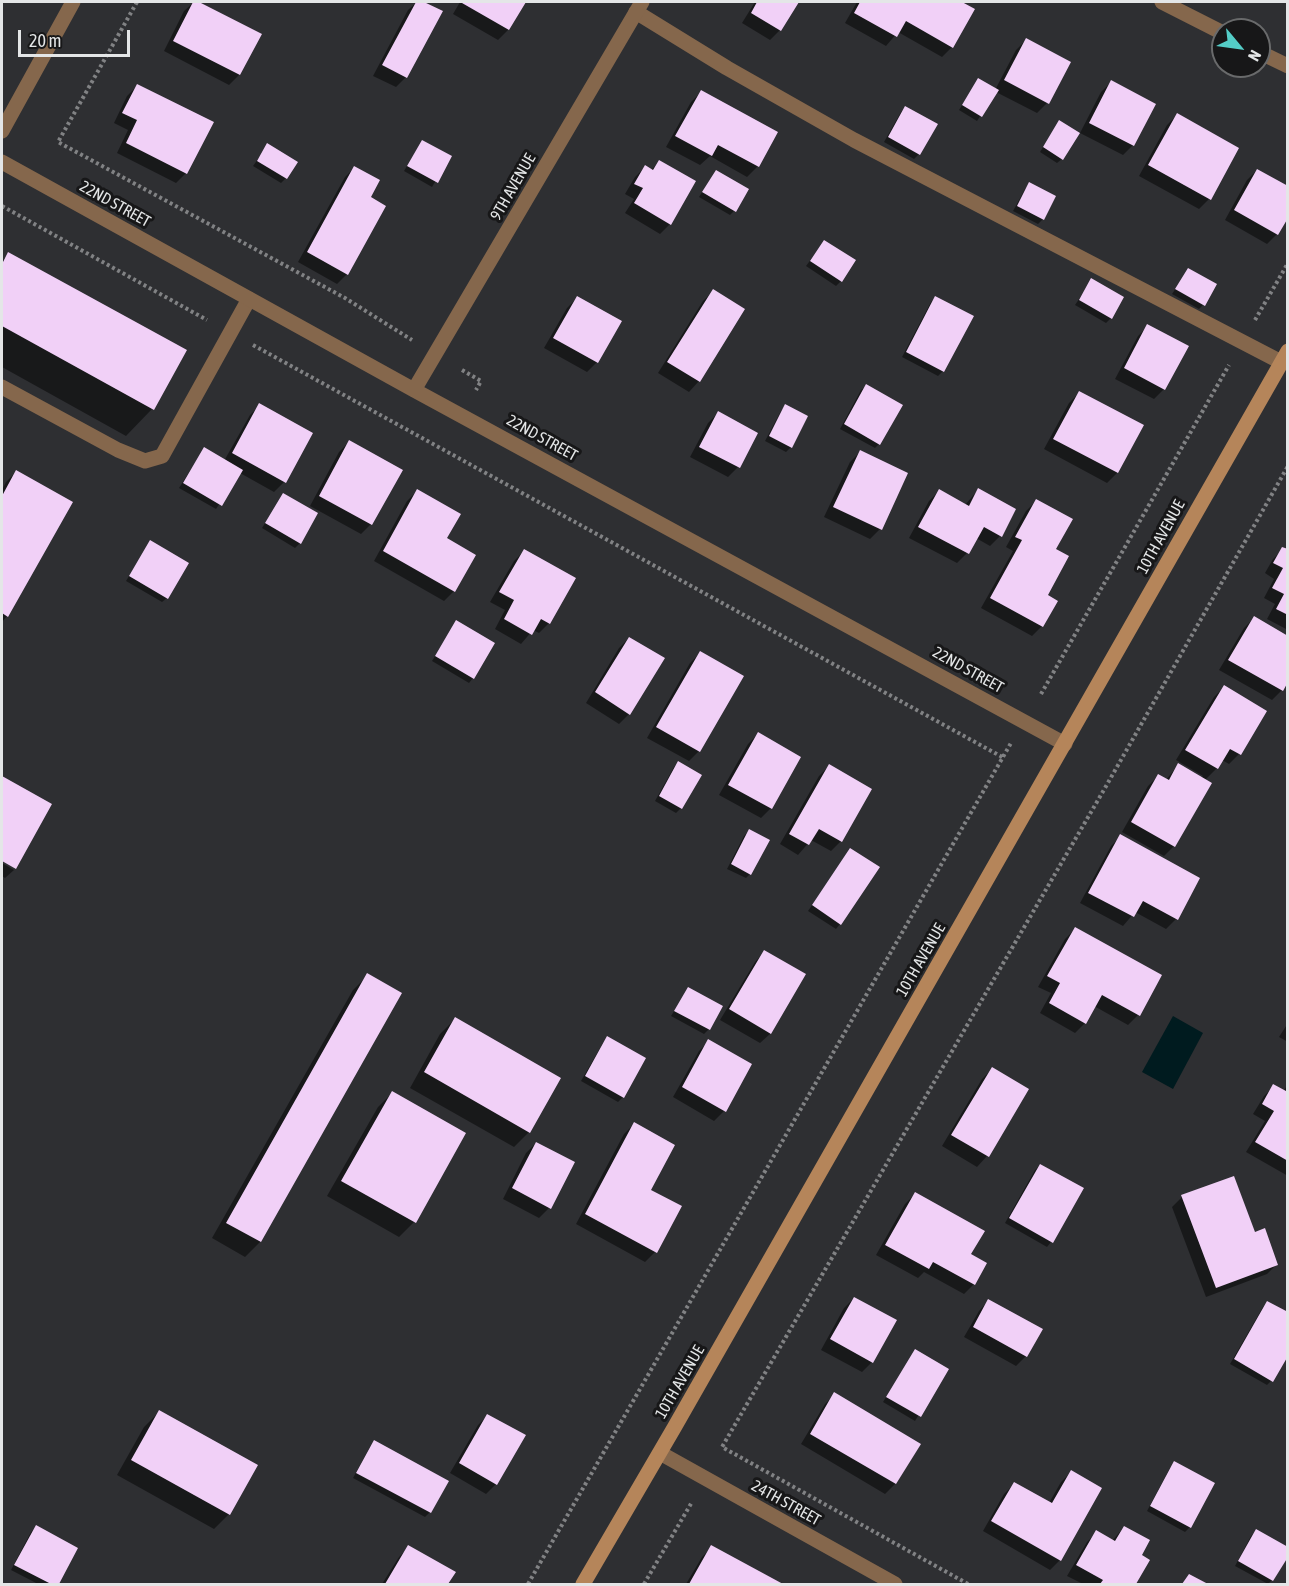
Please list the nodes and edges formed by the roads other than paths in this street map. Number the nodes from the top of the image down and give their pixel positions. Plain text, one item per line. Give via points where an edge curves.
1 (73, 2) edge
2 (1162, 2) edge
3 (639, 7) edge
4 (1211, 27) edge
5 (1271, 58) edge
6 (1287, 66) edge
7 (2, 131) edge
8 (2, 162) edge
9 (249, 298) junction
10 (1284, 356) edge
11 (2, 387) edge
12 (414, 390) junction
13 (1065, 744) junction
14 (660, 1453) junction
15 (583, 1584) edge
16 (895, 1584) edge

1 - 7 street
2 - 4 street
3 - 10 street via 727,68 854,140 1243,342
3 - 12 street, 9TH AVENUE
5 - 6 street
8 - 9 street, 22ND STREET
9 - 11 street via 162,456 145,461 118,450
9 - 12 street, 22ND STREET
10 - 13 street, 10TH AVENUE
12 - 13 street, 22ND STREET
13 - 14 street, 10TH AVENUE
14 - 15 street, 10TH AVENUE
14 - 16 street, 24TH STREET

